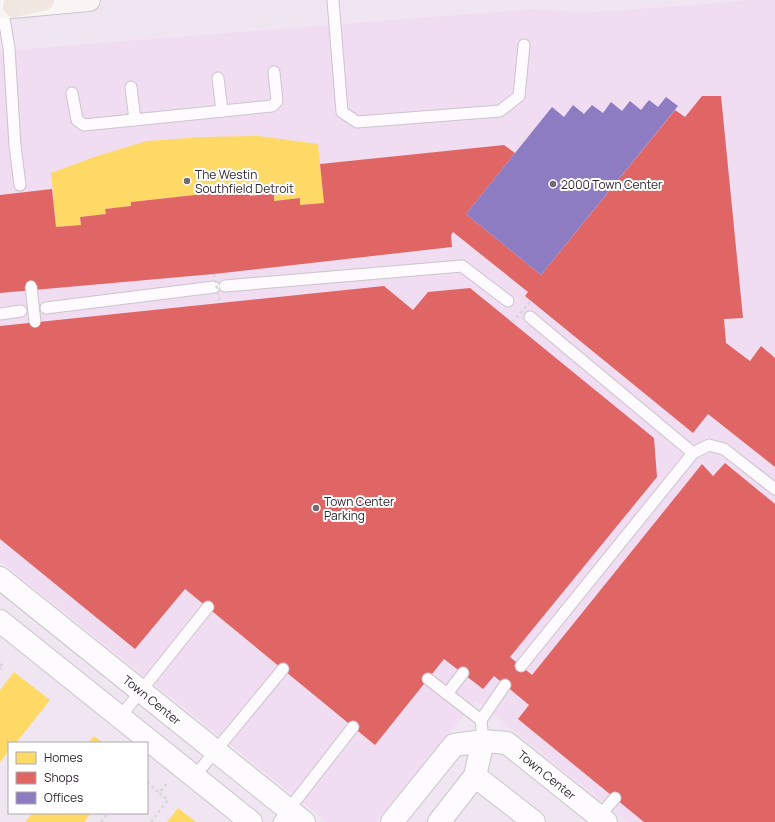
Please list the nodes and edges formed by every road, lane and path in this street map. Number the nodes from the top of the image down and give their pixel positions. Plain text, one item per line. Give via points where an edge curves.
1 (43, 0) edge
2 (89, 0) edge
3 (333, 0) edge
4 (5, 7) edge
5 (524, 46) dead end
6 (274, 72) dead end
7 (218, 78) dead end
8 (131, 87) dead end
9 (72, 93) dead end
10 (12, 99) junction
11 (0, 101) edge
12 (222, 111) junction
13 (135, 120) junction
14 (20, 185) dead end
15 (214, 274) dead end
16 (31, 286) dead end
17 (508, 301) dead end
18 (531, 302) dead end
19 (220, 303) dead end
20 (46, 308) dead end
21 (21, 311) dead end
22 (0, 314) edge
23 (530, 317) dead end
24 (35, 322) dead end
25 (512, 322) dead end
26 (693, 453) junction
27 (775, 489) edge
28 (0, 578) edge
29 (208, 608) dead end
30 (0, 621) edge
31 (0, 664) edge
32 (521, 666) dead end
33 (0, 669) edge
34 (283, 669) dead end
35 (463, 673) dead end
36 (428, 679) dead end
37 (505, 685) dead end
38 (141, 691) junction
39 (447, 694) junction
40 (120, 717) junction
41 (353, 727) dead end
42 (482, 730) junction
43 (215, 751) junction
44 (173, 776) dead end
45 (475, 776) junction
46 (194, 777) junction
47 (148, 783) edge
48 (159, 793) junction
49 (615, 798) dead end
50 (107, 814) edge
51 (291, 818) edge
52 (600, 820) edge
53 (101, 822) edge
54 (151, 822) edge
55 (251, 822) edge
56 (392, 822) edge
57 (438, 822) edge
58 (534, 822) edge

1 - 4 highway
2 - 4 main road
3 - 5 lane via 342,112 357,122 500,111 518,96
4 - 10 lane
6 - 12 lane via 277,101 272,106
7 - 12 lane
8 - 13 lane
9 - 13 lane via 77,120 84,126
10 - 11 lane
10 - 14 lane
12 - 13 lane
15 - 19 path, bridge
16 - 24 lane, bridge
17 - 20 lane via 462,266 220,287
18 - 25 path, bridge
21 - 22 lane
23 - 26 lane
26 - 27 lane via 709,445 724,449
26 - 32 lane
28 - 38 street, Town Center
29 - 38 lane
30 - 40 street
31 - 33 path via 3,666
34 - 43 lane
35 - 39 lane
36 - 39 lane
37 - 42 lane
38 - 40 lane
38 - 43 street, Town Center
39 - 42 lane
40 - 46 street
41 - 51 lane
42 - 45 street
42 - 52 street, Town Center via 507,743
42 - 56 street, Town Center via 454,745
43 - 46 lane
43 - 51 street, Town Center
44 - 48 path
45 - 57 street
45 - 58 street
46 - 55 street
47 - 48 path
48 - 54 path via 168,800
49 - 52 lane
50 - 53 path

